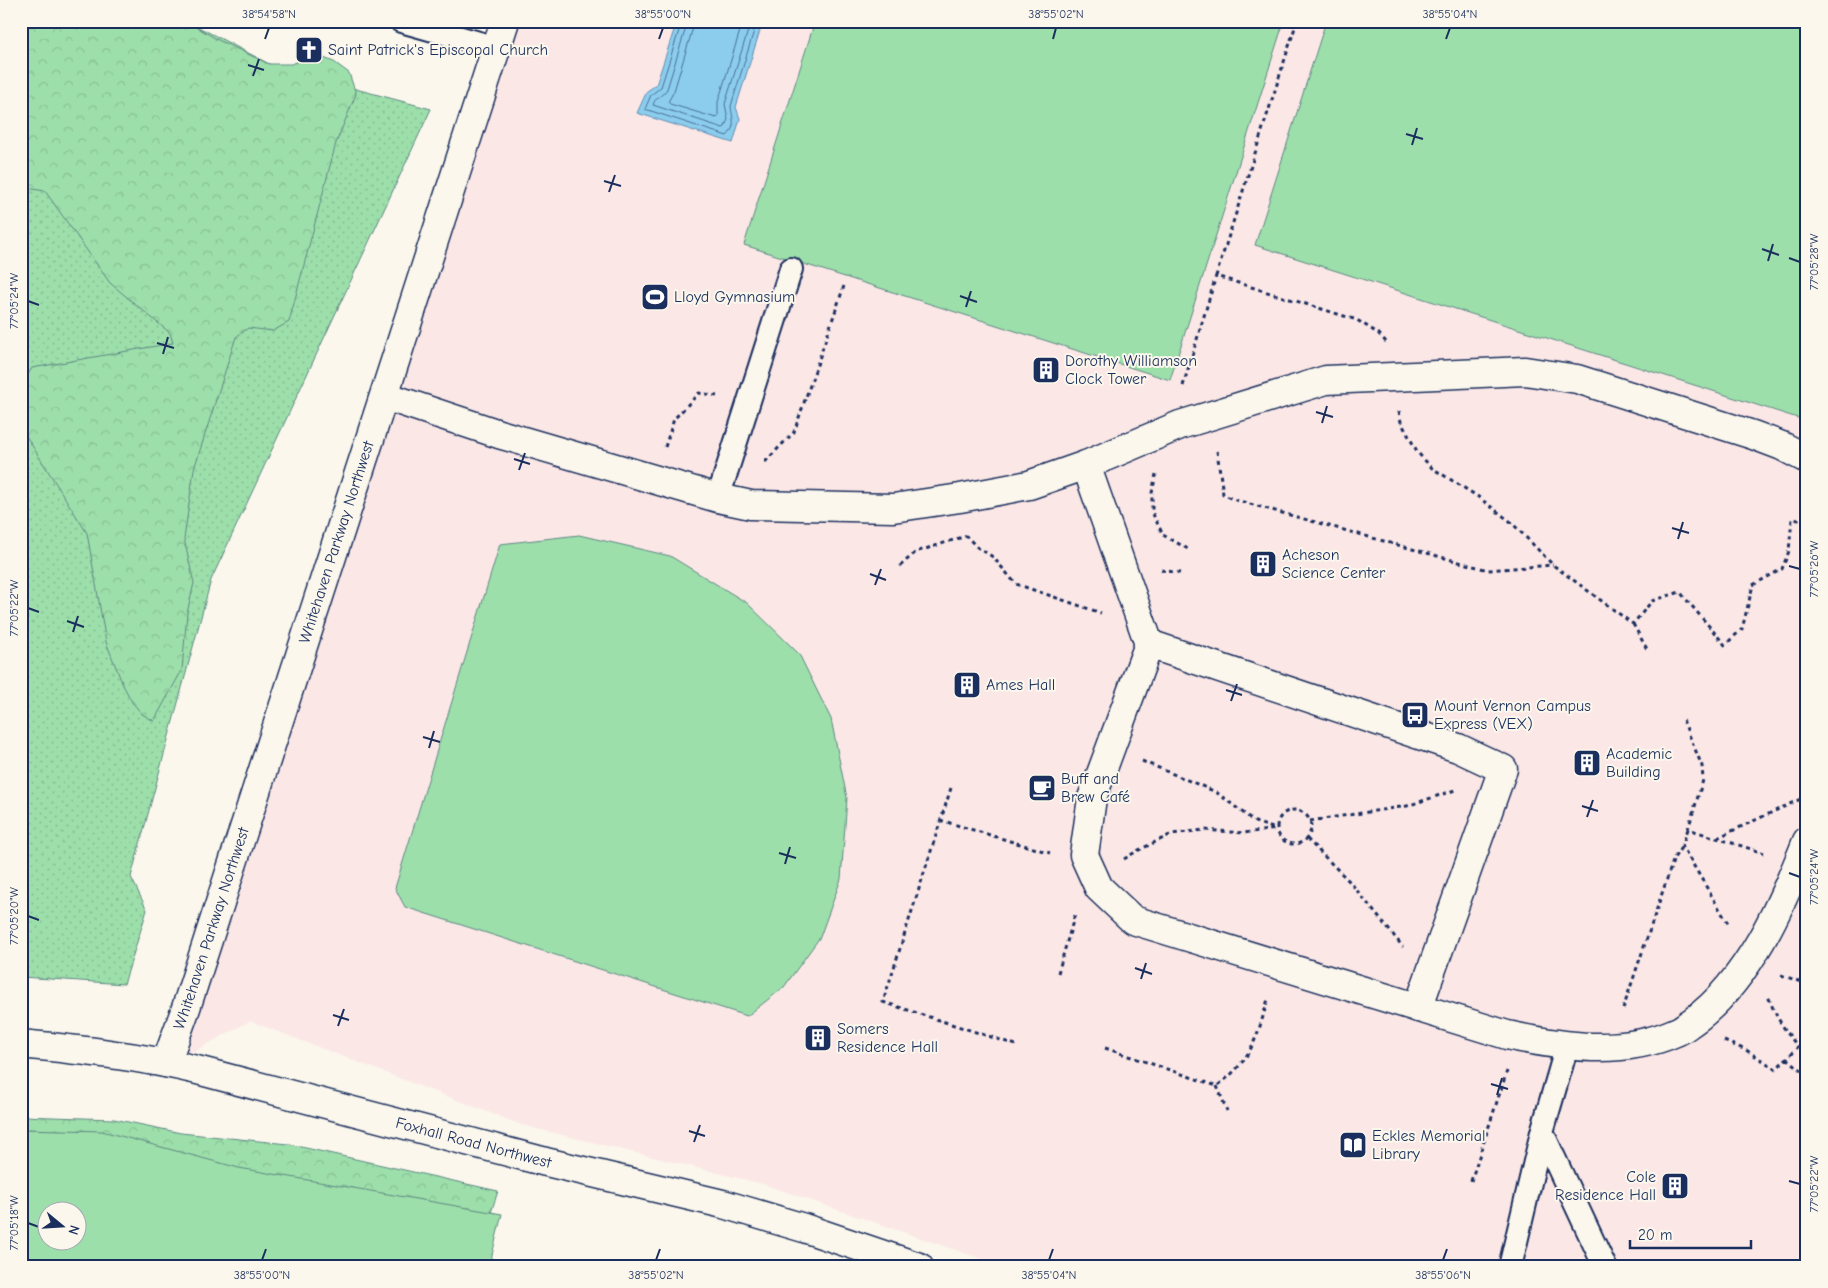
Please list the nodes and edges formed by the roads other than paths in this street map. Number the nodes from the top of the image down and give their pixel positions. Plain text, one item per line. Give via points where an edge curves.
1 (401, 21) edge
2 (505, 21) edge
3 (497, 48) junction
4 (791, 270) dead end
5 (385, 396) junction
6 (1807, 459) edge
7 (1086, 465) junction
8 (718, 498) junction
9 (1146, 636) junction
10 (1802, 852) edge
11 (1418, 1008) junction
12 (21, 1044) edge
13 (1567, 1046) junction
14 (166, 1063) junction
15 (1542, 1132) junction
16 (919, 1267) edge
17 (1510, 1267) edge
18 (1605, 1267) edge

1 - 3 lane
2 - 3 street, Whitehaven Parkway Northwest
3 - 5 street, Whitehaven Parkway Northwest
4 - 8 lane
5 - 8 street via 499,434
5 - 14 street, Whitehaven Parkway Northwest
6 - 7 street via 1753,435 1578,379 1525,371 1326,380 1180,425
7 - 8 street via 1029,485 893,508 751,505
7 - 9 street
9 - 11 street via 1111,750 1092,798 1084,854 1099,888 1133,920
9 - 11 street via 1458,748 1503,769
10 - 13 street via 1762,940 1732,984 1706,1012 1678,1032 1649,1042 1611,1047
11 - 13 street via 1518,1038
12 - 14 street, Foxhall Road Northwest
13 - 15 lane
14 - 16 street, Foxhall Road Northwest via 546,1162 723,1204
15 - 17 lane
15 - 18 lane

